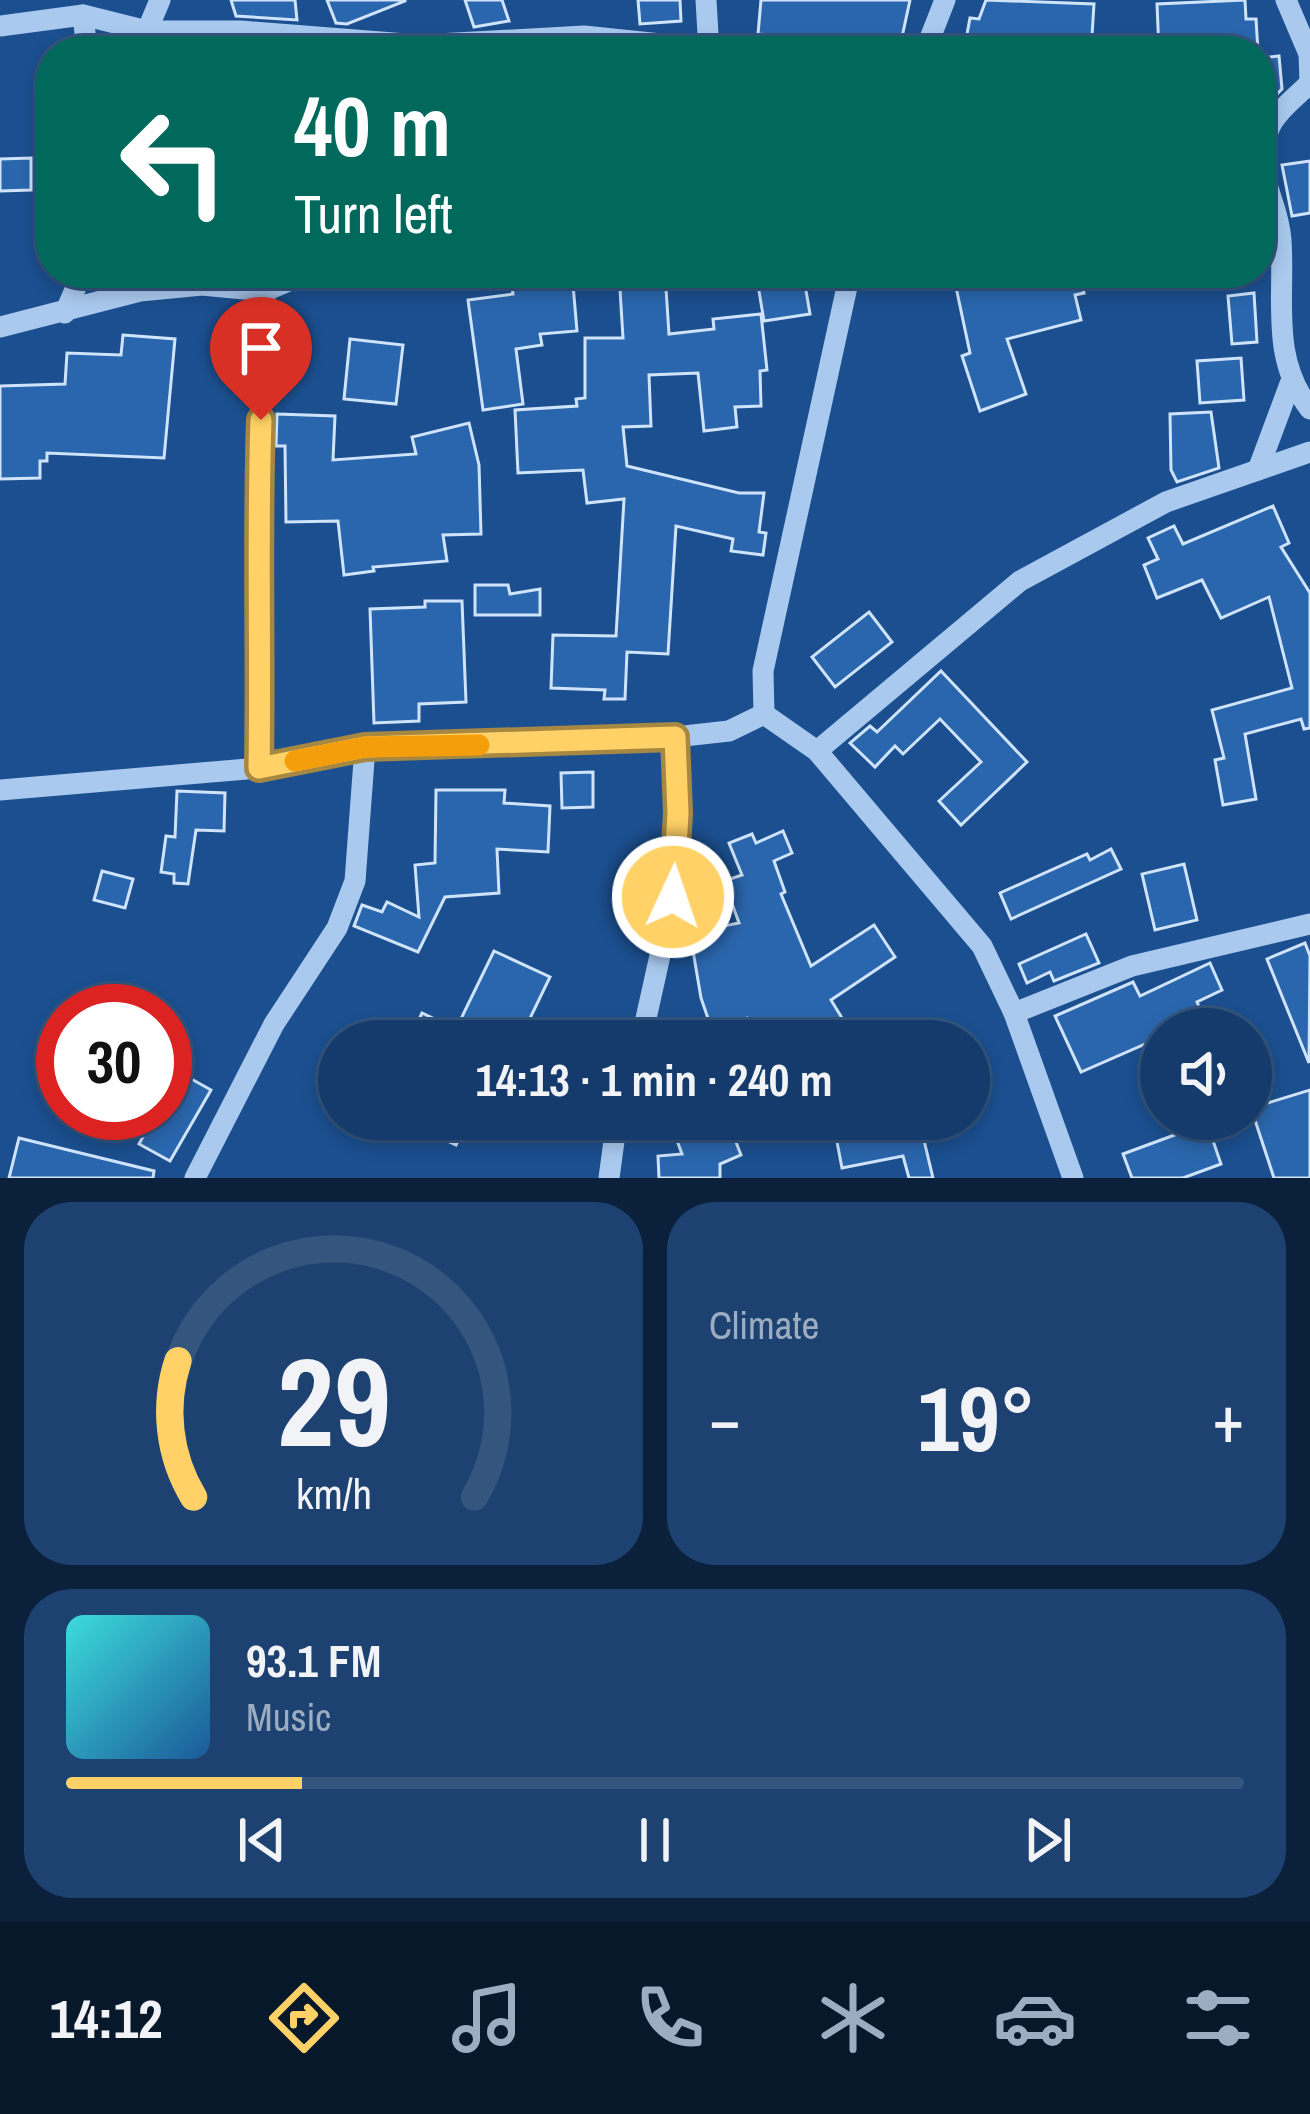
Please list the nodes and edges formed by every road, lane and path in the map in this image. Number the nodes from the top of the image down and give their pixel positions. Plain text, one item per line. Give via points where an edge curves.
1 (160, 0) edge
2 (706, 0) edge
3 (945, 0) edge
4 (1286, 0) edge
5 (83, 15) junction
6 (0, 26) edge
7 (147, 32) junction
8 (85, 36) edge
9 (305, 36) edge
10 (708, 36) edge
11 (931, 36) edge
12 (1275, 120) edge
13 (1275, 217) edge
14 (76, 288) edge
15 (121, 288) edge
16 (234, 288) edge
17 (273, 288) edge
18 (847, 288) edge
19 (266, 291) junction
20 (65, 313) junction
21 (0, 327) edge
22 (1291, 384) junction
23 (1310, 410) edge
24 (1310, 452) edge
25 (1258, 470) junction
26 (764, 714) junction
27 (675, 737) junction
28 (365, 747) junction
29 (818, 751) junction
30 (259, 768) junction
31 (0, 790) edge
32 (1310, 924) edge
33 (1014, 1013) junction
34 (645, 1020) edge
35 (614, 1140) edge
36 (195, 1178) edge
37 (609, 1178) edge
38 (1073, 1178) edge

1 - 7 street
2 - 10 street
3 - 11 street
4 - 12 street via 1306,42 1310,83
5 - 6 street
5 - 7 street
5 - 8 street
7 - 9 street
13 - 22 street via 1278,314
14 - 20 street
15 - 20 street
16 - 19 street
17 - 19 street
18 - 26 street via 763,671
19 - 30 street via 256,550
20 - 21 street
22 - 23 street
22 - 25 street
24 - 25 street
25 - 29 street via 1166,502 1020,581
26 - 27 street via 728,730
26 - 29 street
27 - 28 street
27 - 34 street via 673,897
28 - 30 street
28 - 36 street via 356,881
29 - 33 street via 982,946
30 - 31 street
32 - 33 street via 1132,966
33 - 38 street
35 - 37 street

